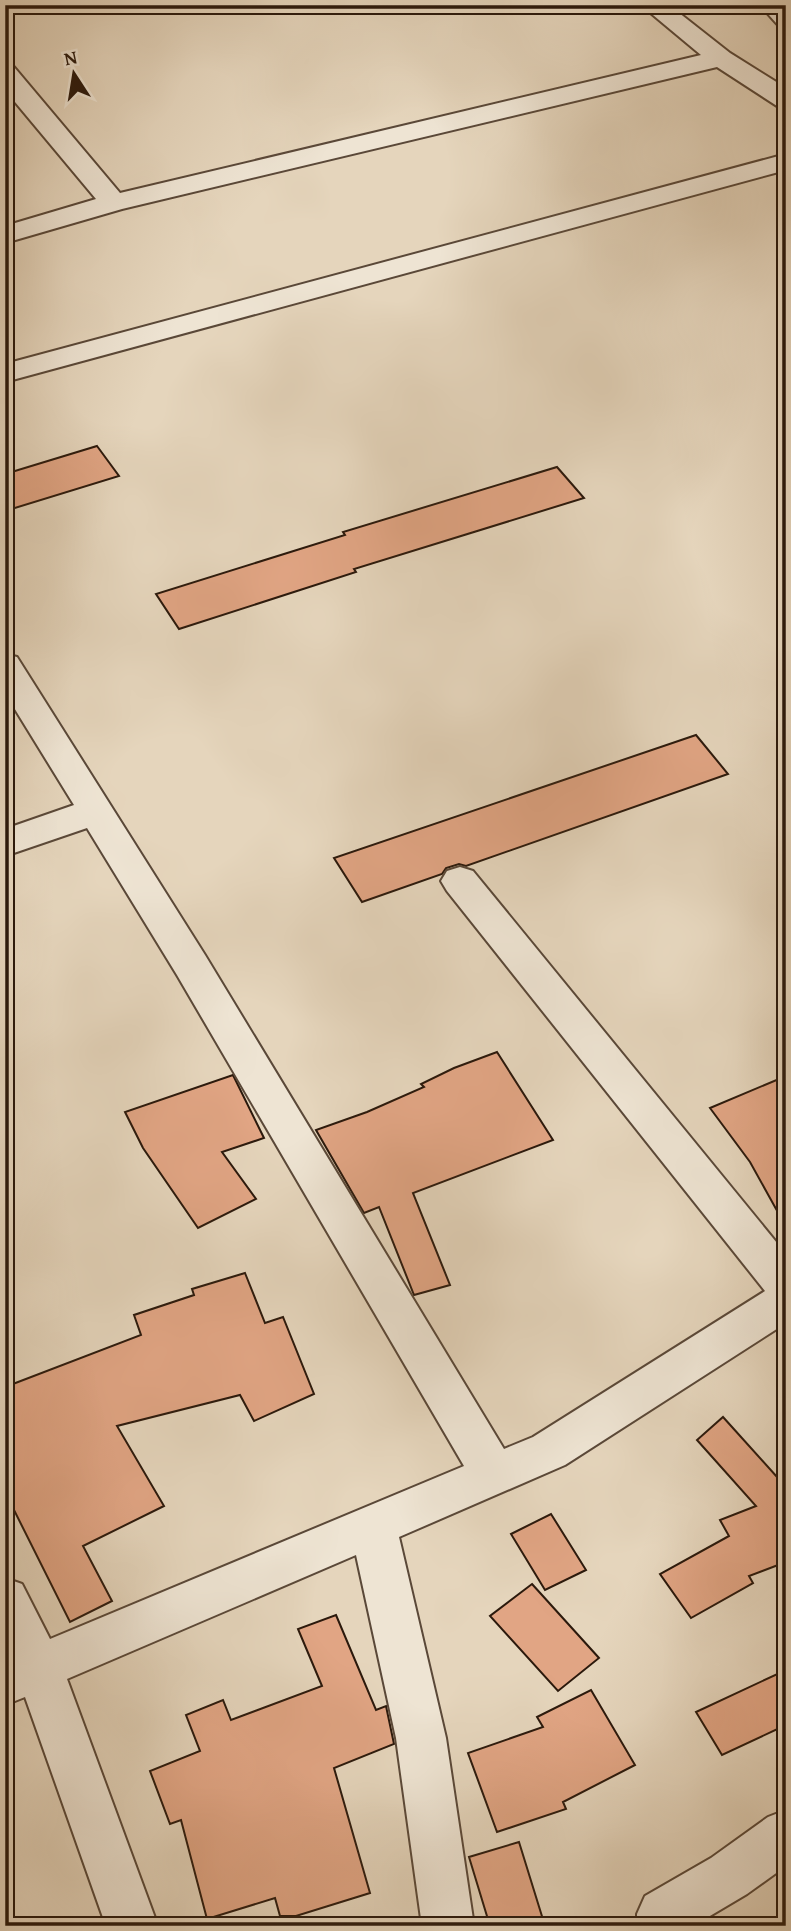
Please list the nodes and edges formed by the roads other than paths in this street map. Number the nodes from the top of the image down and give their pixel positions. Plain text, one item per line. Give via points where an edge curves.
1 (653, 5) edge
2 (772, 5) edge
3 (786, 19) edge
4 (721, 58) junction
5 (5, 74) edge
6 (786, 100) edge
7 (16, 101) edge
8 (786, 162) edge
9 (114, 203) junction
10 (5, 234) edge
11 (5, 373) edge
12 (5, 664) edge
13 (97, 811) junction
14 (5, 843) edge
15 (460, 881) dead end
16 (786, 1286) edge
17 (786, 1300) edge
18 (494, 1474) junction
19 (373, 1526) junction
20 (5, 1600) edge
21 (22, 1674) edge
22 (786, 1835) edge
23 (132, 1926) edge
24 (448, 1926) edge
25 (663, 1926) edge

1 - 4 street
2 - 3 street
4 - 6 street
4 - 9 street
5 - 7 street
7 - 9 street
8 - 11 street
9 - 10 street
12 - 13 street
13 - 14 street
13 - 18 street
15 - 16 street
17 - 18 street via 548,1451
18 - 19 street
19 - 21 street
19 - 24 street via 421,1738
20 - 21 street
21 - 23 street
22 - 25 street via 729,1876 663,1914

